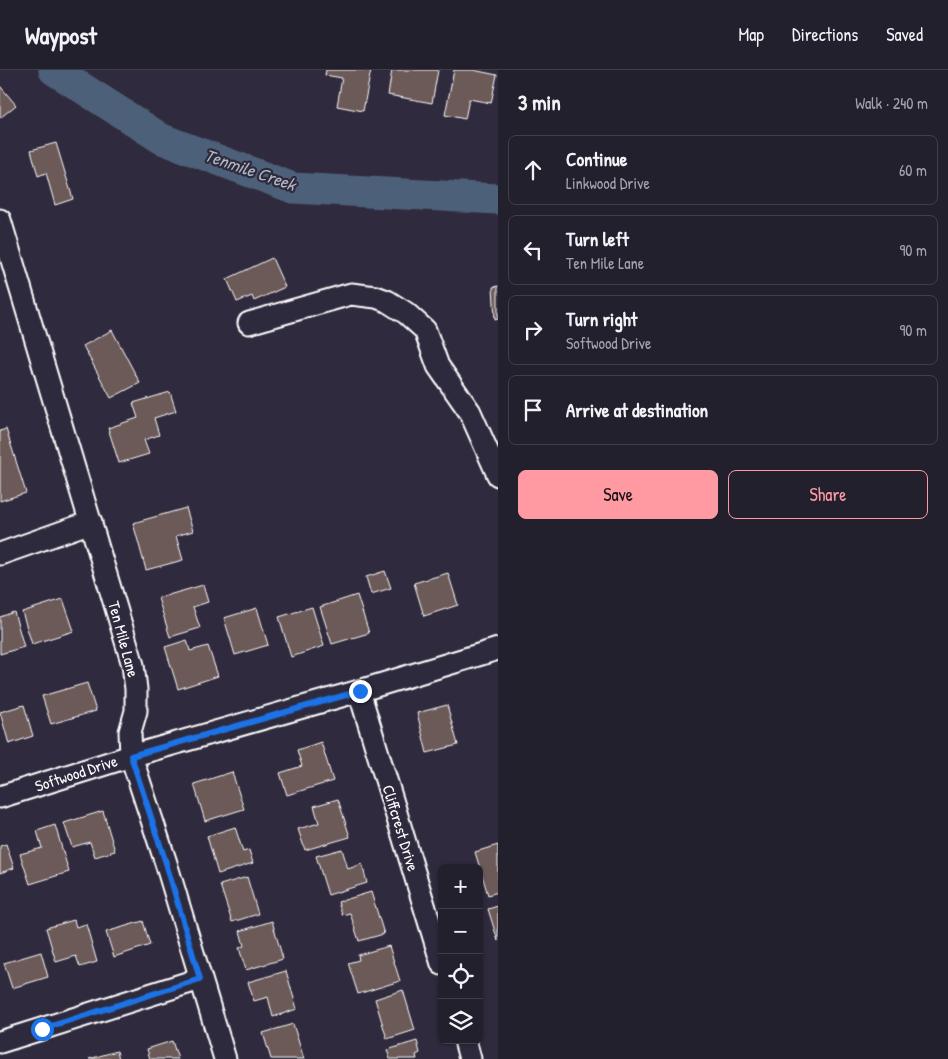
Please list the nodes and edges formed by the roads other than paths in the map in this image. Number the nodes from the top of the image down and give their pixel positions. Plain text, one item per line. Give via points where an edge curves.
1 (0, 220) edge
2 (249, 323) dead end
3 (498, 475) edge
4 (91, 522) junction
5 (0, 554) edge
6 (498, 649) edge
7 (360, 691) junction
8 (131, 756) junction
9 (0, 797) edge
10 (439, 954) edge
11 (200, 979) junction
12 (0, 1042) edge
13 (466, 1044) edge
14 (225, 1059) edge
15 (470, 1059) edge

1 - 4 street, Ten Mile Lane
2 - 3 street via 351,294 387,301 425,330 438,366 470,412
4 - 5 street
4 - 8 street, Ten Mile Lane via 133,665 136,711 130,732
6 - 7 street, Softwood Drive
7 - 8 street, Softwood Drive
7 - 10 street, Cliffcrest Drive
8 - 9 street, Softwood Drive
8 - 11 street, Ten Mile Lane
11 - 12 street
11 - 14 street, Ten Mile Lane
13 - 15 street

